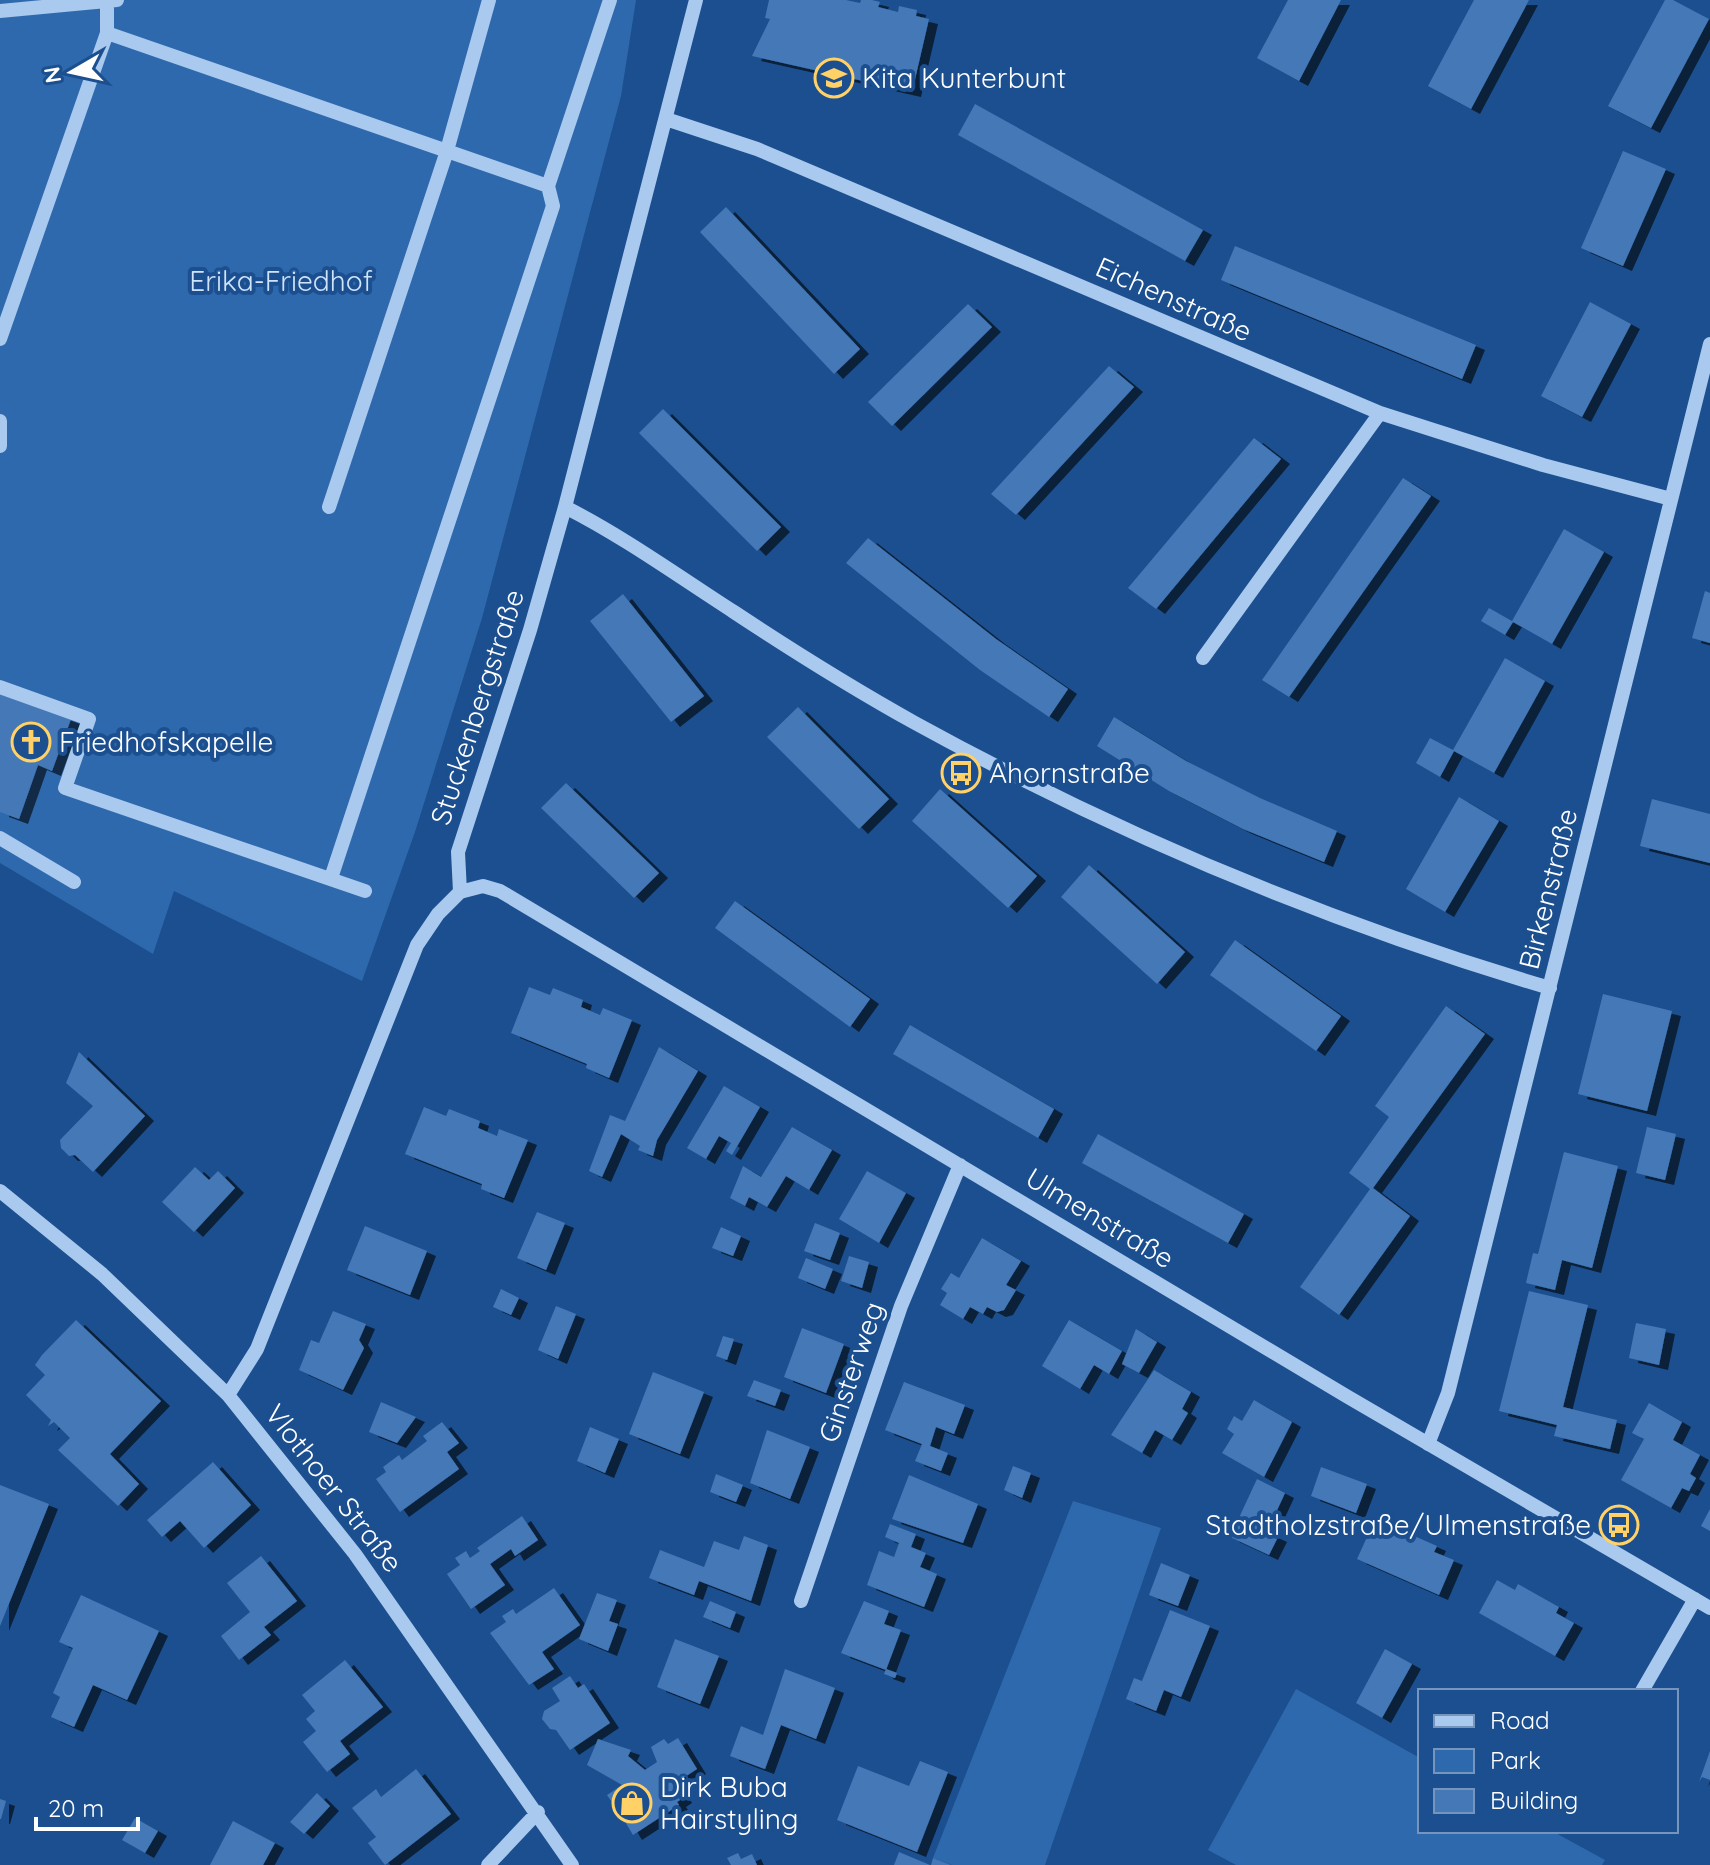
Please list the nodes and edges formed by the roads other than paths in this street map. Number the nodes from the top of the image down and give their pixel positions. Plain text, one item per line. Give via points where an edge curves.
1 (117, 0) edge
2 (489, 0) edge
3 (610, 0) edge
4 (696, 0) edge
5 (107, 1) edge
6 (0, 11) edge
7 (107, 33) junction
8 (666, 119) junction
9 (446, 154) junction
10 (548, 186) junction
11 (0, 339) edge
12 (1710, 344) edge
13 (1380, 413) junction
14 (0, 421) edge
15 (0, 446) edge
16 (1671, 499) junction
17 (329, 507) dead end
18 (565, 507) junction
19 (1203, 658) dead end
20 (0, 687) edge
21 (0, 838) edge
22 (331, 878) junction
23 (74, 882) dead end
24 (365, 891) dead end
25 (460, 892) junction
26 (1550, 988) junction
27 (960, 1165) junction
28 (0, 1191) edge
29 (228, 1395) junction
30 (1428, 1444) junction
31 (1695, 1599) junction
32 (801, 1601) dead end
33 (1710, 1608) edge
34 (1643, 1689) edge
35 (538, 1812) junction
36 (488, 1865) edge
37 (572, 1865) edge

1 - 5 street
2 - 9 street
3 - 10 street
4 - 8 street, Stuckenbergstraße
5 - 6 street
5 - 7 street
7 - 9 street
7 - 11 street
8 - 13 street, Eichenstraße via 757,149
8 - 18 street, Stuckenbergstraße
9 - 10 street
9 - 17 street
10 - 22 street via 553,206
12 - 16 street, Birkenstraße
13 - 16 street, Eichenstraße
13 - 19 street
14 - 15 street
16 - 26 street, Birkenstraße
18 - 25 street, Stuckenbergstraße via 458,852
18 - 26 street via 606,527 914,722 1106,822 1305,907 1424,951
20 - 22 street via 89,719 65,788
21 - 23 street
22 - 24 street
25 - 27 street, Ulmenstraße via 483,886 500,891
25 - 29 street via 417,945 257,1349
26 - 30 street, Birkenstraße via 1448,1393
27 - 30 street, Ulmenstraße
27 - 32 street, Ginsterweg via 901,1306
28 - 29 street, Vlothoer Straße via 102,1274
29 - 35 street, Vlothoer Straße via 355,1554
30 - 31 street, Ulmenstraße
31 - 33 street, Ulmenstraße
31 - 34 street
35 - 36 street
35 - 37 street, Vlothoer Straße

